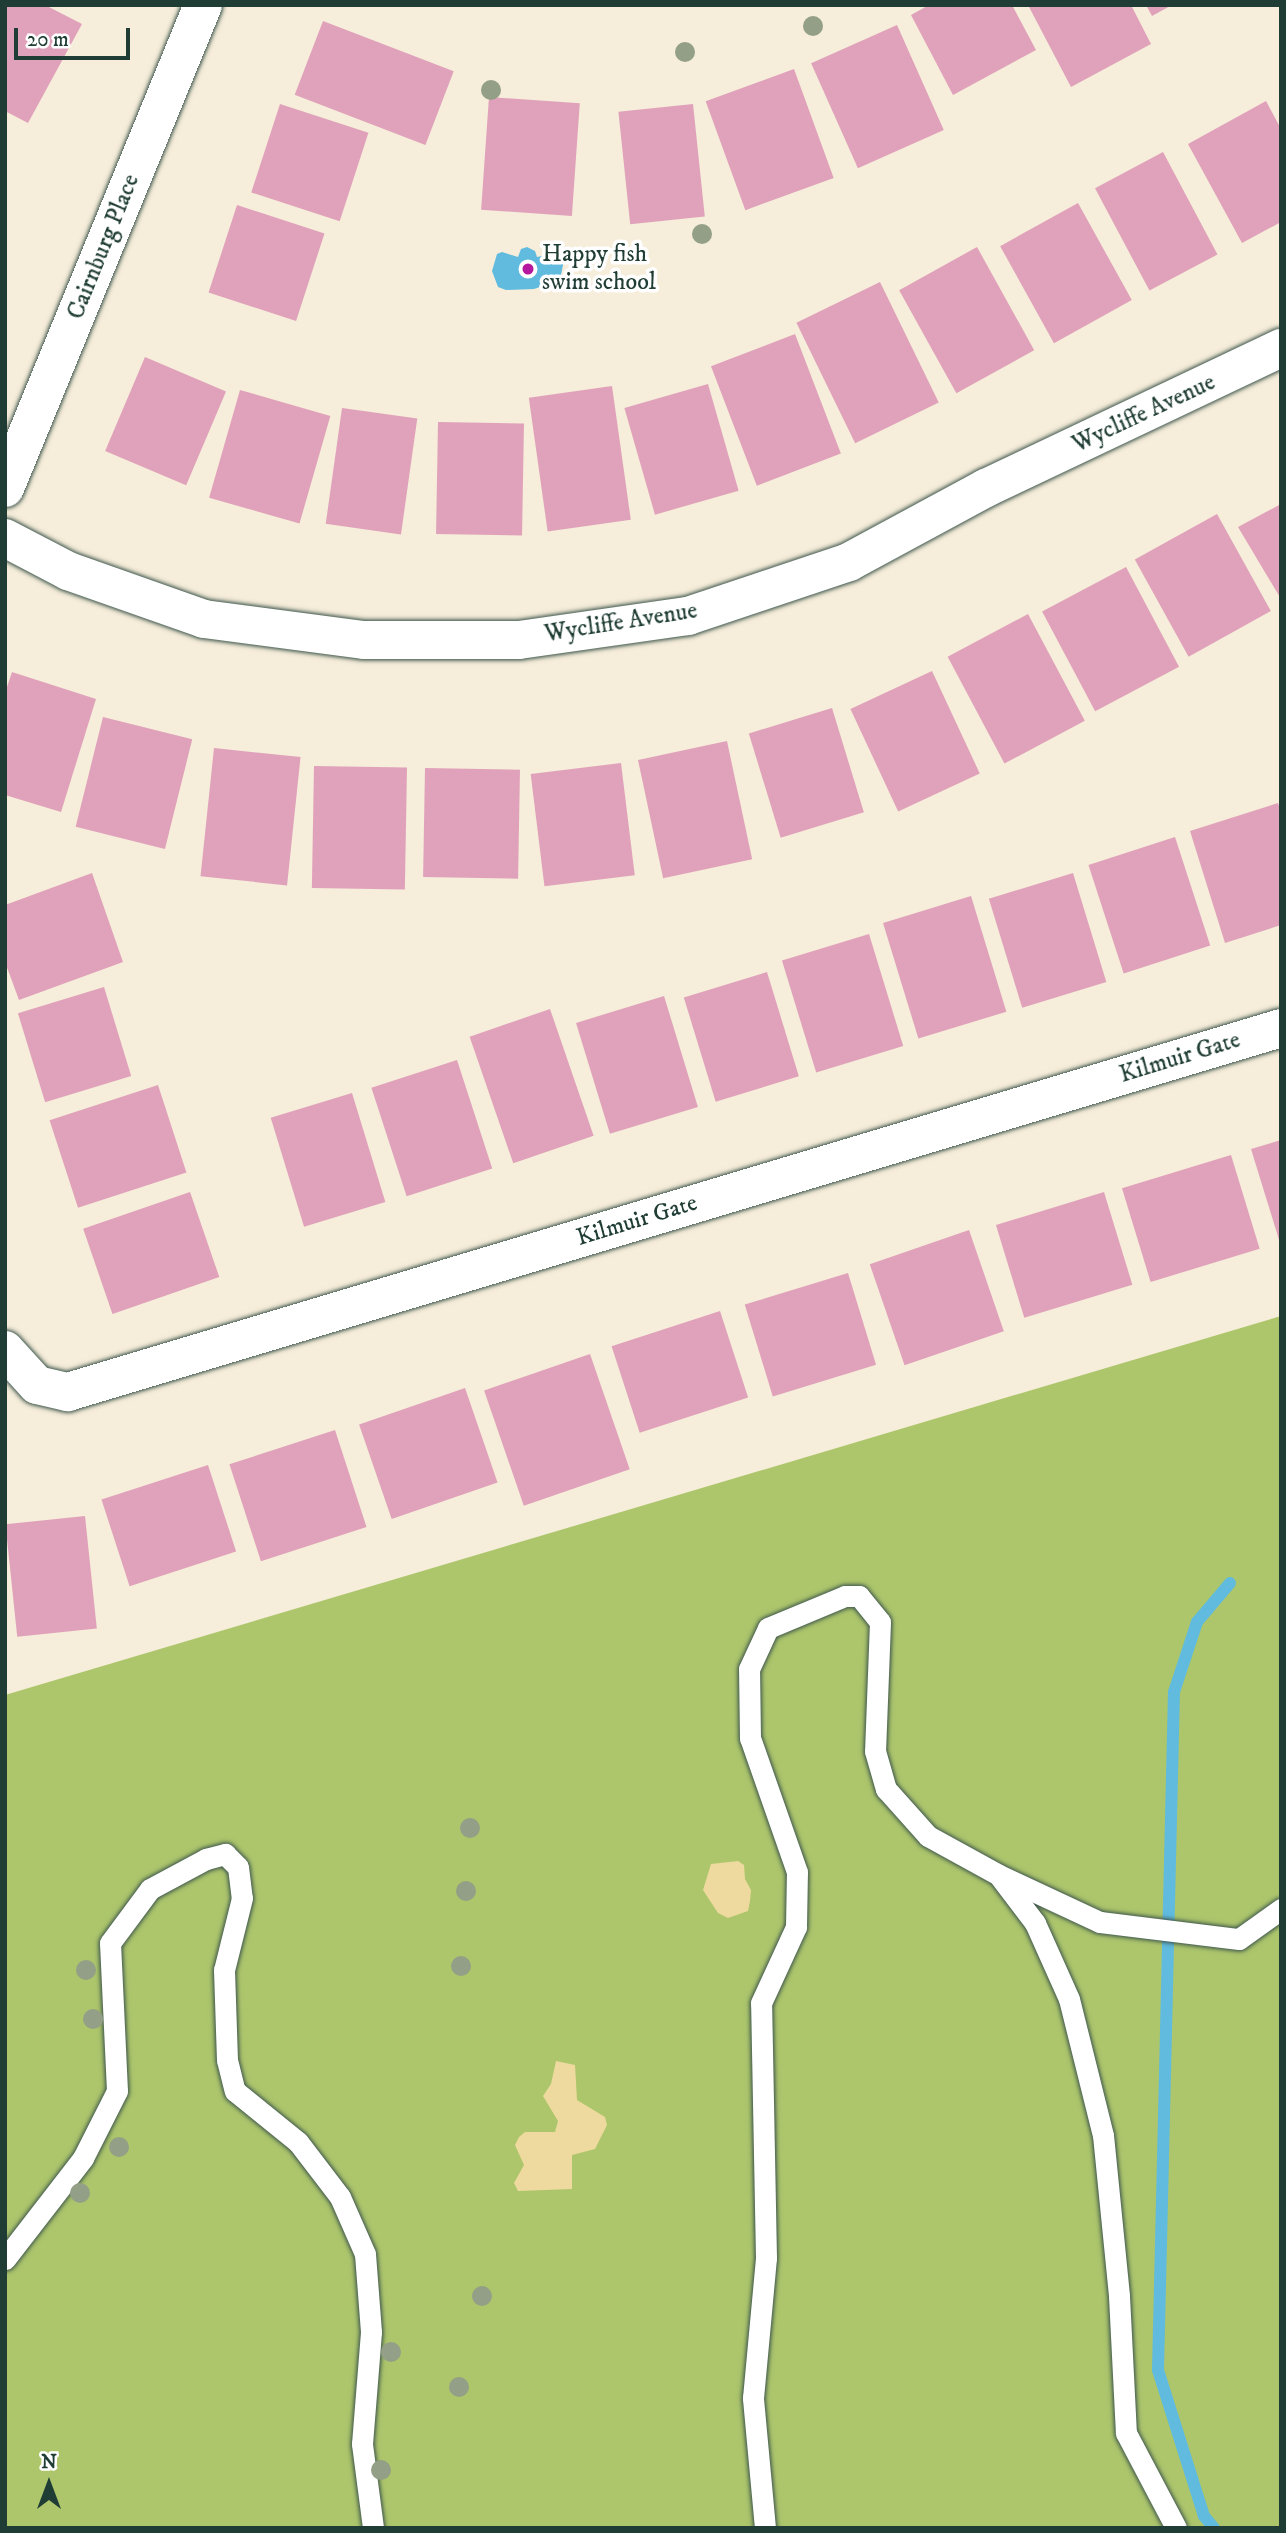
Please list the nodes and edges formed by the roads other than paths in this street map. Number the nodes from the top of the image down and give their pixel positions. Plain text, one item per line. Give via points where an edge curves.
1 (203, 5) edge
2 (1281, 348) edge
3 (5, 488) edge
4 (5, 538) edge
5 (1281, 1028) edge
6 (5, 1350) edge
7 (999, 1875) junction
8 (1281, 1909) edge
9 (5, 2259) edge
10 (373, 2528) edge
11 (765, 2528) edge
12 (1176, 2528) edge

1 - 3 street, Cairnburg Place
2 - 4 street, Wycliffe Avenue via 986,488 849,562 688,616 519,639 364,640 204,619 68,571
5 - 6 street, Kilmuir Gate via 68,1392 37,1385
7 - 8 lane via 1100,1922 1194,1934 1239,1939
7 - 11 lane via 928,1836 886,1789 875,1751 880,1622 859,1596 845,1596 768,1628 749,1669 750,1738 797,1872 796,1927 761,2003 766,2258 753,2398
7 - 12 lane via 1035,1923 1069,1999 1103,2135 1119,2296 1126,2433
9 - 10 lane via 83,2158 117,2091 110,1943 150,1889 206,1859 225,1854 238,1867 242,1898 224,1970 227,2060 236,2091 298,2142 340,2197 365,2254 371,2332 362,2444

